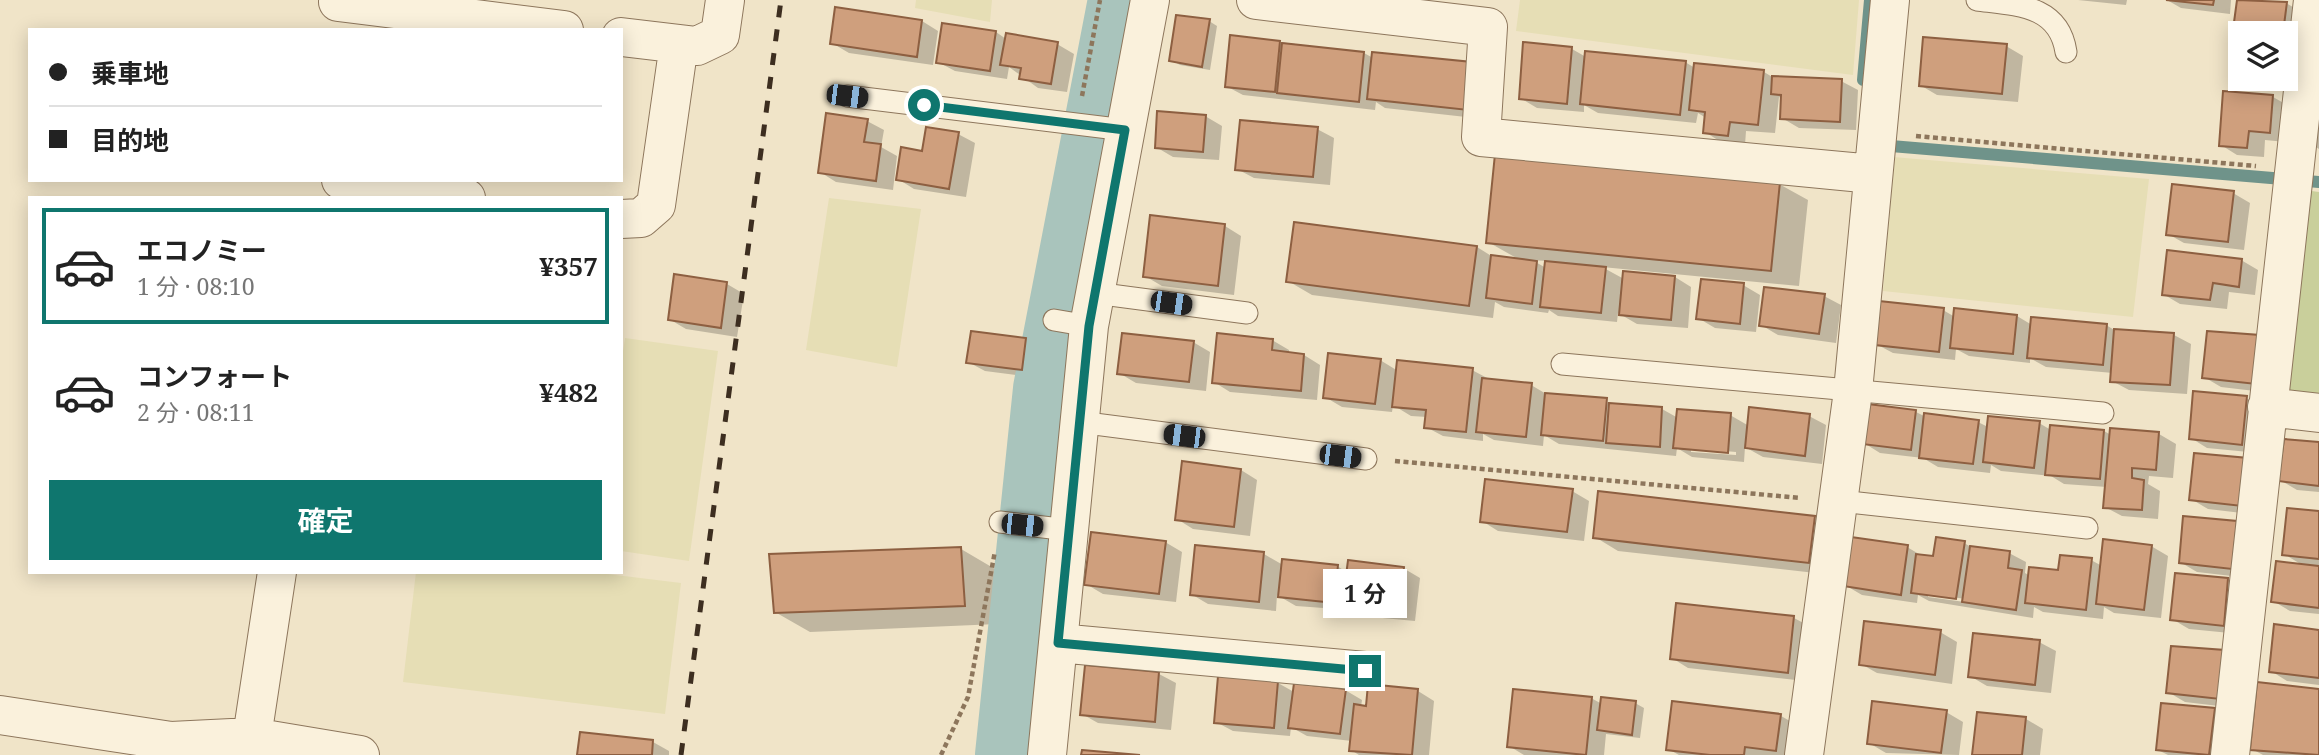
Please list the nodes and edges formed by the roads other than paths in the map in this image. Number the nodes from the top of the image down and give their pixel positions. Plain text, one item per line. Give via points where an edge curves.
1 (724, 0) edge
2 (1150, 0) edge
3 (1256, 0) edge
4 (1890, 0) edge
5 (1978, 0) edge
6 (2313, 0) edge
7 (337, 11) edge
8 (540, 28) edge
9 (623, 37) edge
10 (679, 44) junction
11 (2066, 52) dead end
12 (847, 96) dead end
13 (1121, 130) junction
14 (1875, 154) junction
15 (352, 182) edge
16 (452, 196) edge
17 (623, 219) edge
18 (1247, 313) dead end
19 (1080, 316) junction
20 (1562, 364) dead end
21 (1853, 391) junction
22 (2267, 407) junction
23 (2103, 413) dead end
24 (2319, 413) edge
25 (1079, 422) junction
26 (1366, 459) road end
27 (1840, 501) junction
28 (1000, 523) road end
29 (2087, 528) dead end
30 (1067, 529) junction
31 (277, 574) edge
32 (1058, 643) junction
33 (1365, 671) dead end
34 (0, 715) edge
35 (252, 737) junction
36 (360, 755) edge
37 (1047, 755) edge
38 (1804, 755) edge
39 (2230, 755) edge

1 - 10 street via 720,35 697,46
2 - 13 street
3 - 14 street via 1488,27 1481,137
4 - 14 street
5 - 11 lane via 2021,5 2050,18 2063,34
6 - 22 street
7 - 8 street
9 - 10 street
10 - 17 street via 656,205 641,219
12 - 13 lane
13 - 19 street
14 - 21 street
15 - 16 street
18 - 19 lane
19 - 25 street
20 - 21 lane
21 - 23 lane
21 - 27 street
22 - 24 street
22 - 39 street
25 - 26 lane
25 - 30 street
27 - 29 lane
27 - 38 street
28 - 30 lane
30 - 32 street
31 - 35 street
32 - 33 street
32 - 37 street
34 - 35 street via 172,741
35 - 36 street

